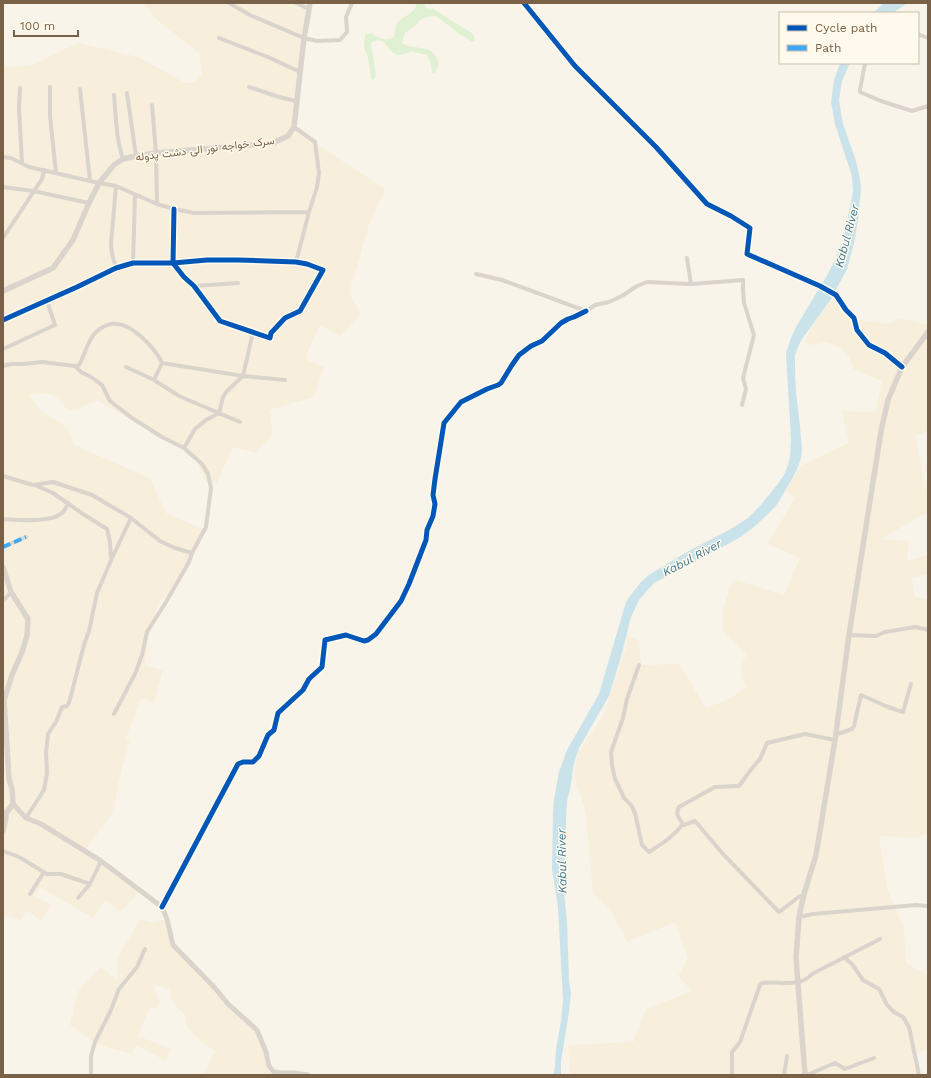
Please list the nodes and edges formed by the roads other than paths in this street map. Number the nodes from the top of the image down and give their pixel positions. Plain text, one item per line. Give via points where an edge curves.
1 (229, 3) edge
2 (296, 3) edge
3 (352, 3) edge
4 (524, 3) edge
5 (310, 6) edge
6 (219, 38) dead end
7 (304, 38) junction
8 (865, 64) edge
9 (300, 72) junction
10 (50, 86) dead end
11 (249, 87) dead end
12 (20, 88) dead end
13 (80, 89) dead end
14 (127, 93) dead end
15 (114, 95) dead end
16 (296, 101) junction
17 (152, 105) dead end
18 (928, 106) edge
19 (294, 127) junction
20 (156, 153) junction
21 (136, 156) junction
22 (3, 157) edge
23 (123, 159) junction
24 (22, 163) junction
25 (44, 170) junction
26 (56, 173) junction
27 (90, 181) junction
28 (99, 183) junction
29 (116, 186) junction
30 (3, 187) edge
31 (33, 191) junction
32 (135, 194) junction
33 (89, 203) junction
34 (157, 204) junction
35 (174, 209) junction
36 (309, 212) junction
37 (3, 238) edge
38 (687, 258) dead end
39 (296, 262) junction
40 (133, 263) junction
41 (173, 263) junction
42 (116, 268) junction
43 (476, 274) dead end
44 (238, 283) dead end
45 (690, 284) junction
46 (194, 286) junction
47 (3, 291) edge
48 (47, 300) junction
49 (586, 311) junction
50 (3, 320) edge
51 (253, 332) junction
52 (928, 332) edge
53 (3, 349) edge
54 (162, 363) junction
55 (4, 366) edge
56 (75, 366) junction
57 (126, 366) dead end
58 (902, 367) junction
59 (3, 372) edge
60 (243, 376) junction
61 (154, 380) junction
62 (285, 380) dead end
63 (742, 405) dead end
64 (219, 413) junction
65 (240, 422) dead end
66 (184, 448) junction
67 (3, 476) edge
68 (33, 485) junction
69 (68, 503) junction
70 (131, 518) junction
71 (3, 520) edge
72 (26, 537) dead end
73 (3, 547) edge
74 (192, 553) junction
75 (112, 558) junction
76 (3, 567) edge
77 (11, 592) junction
78 (3, 601) edge
79 (928, 630) edge
80 (849, 635) junction
81 (639, 665) dead end
82 (910, 684) dead end
83 (114, 714) dead end
84 (835, 738) junction
85 (5, 745) edge
86 (13, 804) junction
87 (4, 817) edge
88 (26, 818) junction
89 (683, 824) junction
90 (3, 831) edge
91 (3, 851) edge
92 (101, 861) junction
93 (44, 872) junction
94 (90, 884) junction
95 (30, 894) dead end
96 (803, 897) junction
97 (78, 898) dead end
98 (928, 906) edge
99 (162, 907) junction
100 (799, 917) junction
101 (880, 939) dead end
102 (145, 949) dead end
103 (844, 957) junction
104 (798, 983) junction
105 (787, 1056) dead end
106 (874, 1058) dead end
107 (91, 1075) edge
108 (308, 1075) edge
109 (732, 1075) edge
110 (784, 1075) edge
111 (806, 1075) edge
112 (920, 1075) edge

1 - 7 street
2 - 5 street
3 - 7 street via 346,17 347,32 340,40 317,41
4 - 58 street via 574,66 656,146 707,204 750,228 747,254 836,295 854,318 857,330 869,344
5 - 7 main road
6 - 9 street
7 - 9 main road
8 - 18 street via 860,92 912,111
9 - 16 main road
10 - 26 street via 50,116
11 - 16 street
12 - 24 street
13 - 27 street
14 - 21 street
15 - 23 street
16 - 19 main road
17 - 20 street
19 - 20 main road, سرک خواجه نور الی دشت پدوله via 288,136 273,143
19 - 36 street via 314,142 319,173
20 - 21 main road, سرک خواجه نور الی دشت پدوله
20 - 34 street
21 - 23 main road, سرک خواجه نور الی دشت پدوله
22 - 24 street
23 - 28 main road, سرک خواجه نور الی دشت پدوله via 114,165
24 - 25 street
25 - 26 street
25 - 31 street via 42,179
26 - 27 street
27 - 28 street
28 - 29 street
28 - 33 main road, سرک خواجه نور الی دشت پدوله
29 - 32 street
29 - 42 street via 111,244
30 - 31 street
31 - 33 street
31 - 37 street
32 - 34 street
32 - 40 street
33 - 47 main road, سرک خواجه نور الی دشت پدوله via 73,240 53,268
34 - 35 street
35 - 36 street via 194,213
35 - 41 street
36 - 39 street
38 - 45 street
39 - 41 street via 207,260
39 - 51 street via 323,270 300,311 285,318 271,333 270,338
40 - 41 street
40 - 42 street
41 - 46 street
42 - 48 street
43 - 49 street via 502,280
44 - 46 street
45 - 49 street via 647,282
45 - 63 street via 743,280 744,303 754,335 743,378 746,390
46 - 51 street via 220,321
48 - 50 street
48 - 53 street via 55,325
49 - 99 street via 561,323 542,341 519,355 501,383 461,402 446,420 435,479 433,516 410,584 401,601 376,634 368,640 346,635 325,640 322,667 309,679 303,690 278,713 274,730 268,735 259,756 253,762 238,764
51 - 60 street
52 - 58 main road
54 - 56 street via 159,356 138,335 126,326 116,324 108,325 96,332 80,365
54 - 60 street
54 - 61 street
55 - 56 street via 42,362
55 - 59 street
56 - 66 street via 102,385 110,401 132,418
57 - 61 street
58 - 80 main road via 888,400 881,431
60 - 62 street
60 - 64 street via 223,397
61 - 64 street via 179,396
64 - 65 street
64 - 66 street via 196,429
66 - 74 street via 202,464 208,474 211,488 206,527
67 - 68 street
68 - 69 street via 53,492
68 - 70 street via 53,482 60,484 92,495
69 - 71 street via 63,512 54,517 27,521
69 - 75 street via 107,529
70 - 74 street via 160,541
70 - 75 street
72 - 73 street
74 - 83 street via 147,632 135,674
75 - 88 street via 97,593 69,703 62,707 48,734 44,790
76 - 77 main road
77 - 78 street
77 - 85 main road via 28,619 27,636 4,700
79 - 80 street via 915,627 876,636
80 - 84 main road
81 - 89 street via 611,752 615,779 624,798 632,805 642,845 649,852 670,839
82 - 84 street via 903,712 861,695 854,726
84 - 89 street via 805,734 767,743 760,759 739,786 715,787 679,806 676,812
84 - 96 main road via 816,854
85 - 86 main road
86 - 87 main road
86 - 88 street
87 - 90 main road
88 - 92 street via 41,824
89 - 96 street via 695,821 779,912 800,896
91 - 93 street
92 - 94 street
92 - 99 street
93 - 94 street via 61,874
93 - 95 street
94 - 97 street
96 - 100 main road
98 - 100 street via 916,905
99 - 108 street via 173,944 228,1004 257,1030 269,1066 274,1072
100 - 104 main road via 796,958
101 - 103 street
102 - 107 street via 137,966 119,988 95,1042 91,1056
103 - 104 street
103 - 112 street via 864,980 879,989 894,1012 904,1017 909,1027
104 - 109 street via 760,984 740,1042 732,1052
104 - 111 main road
105 - 110 street
106 - 111 street via 845,1069 835,1063

